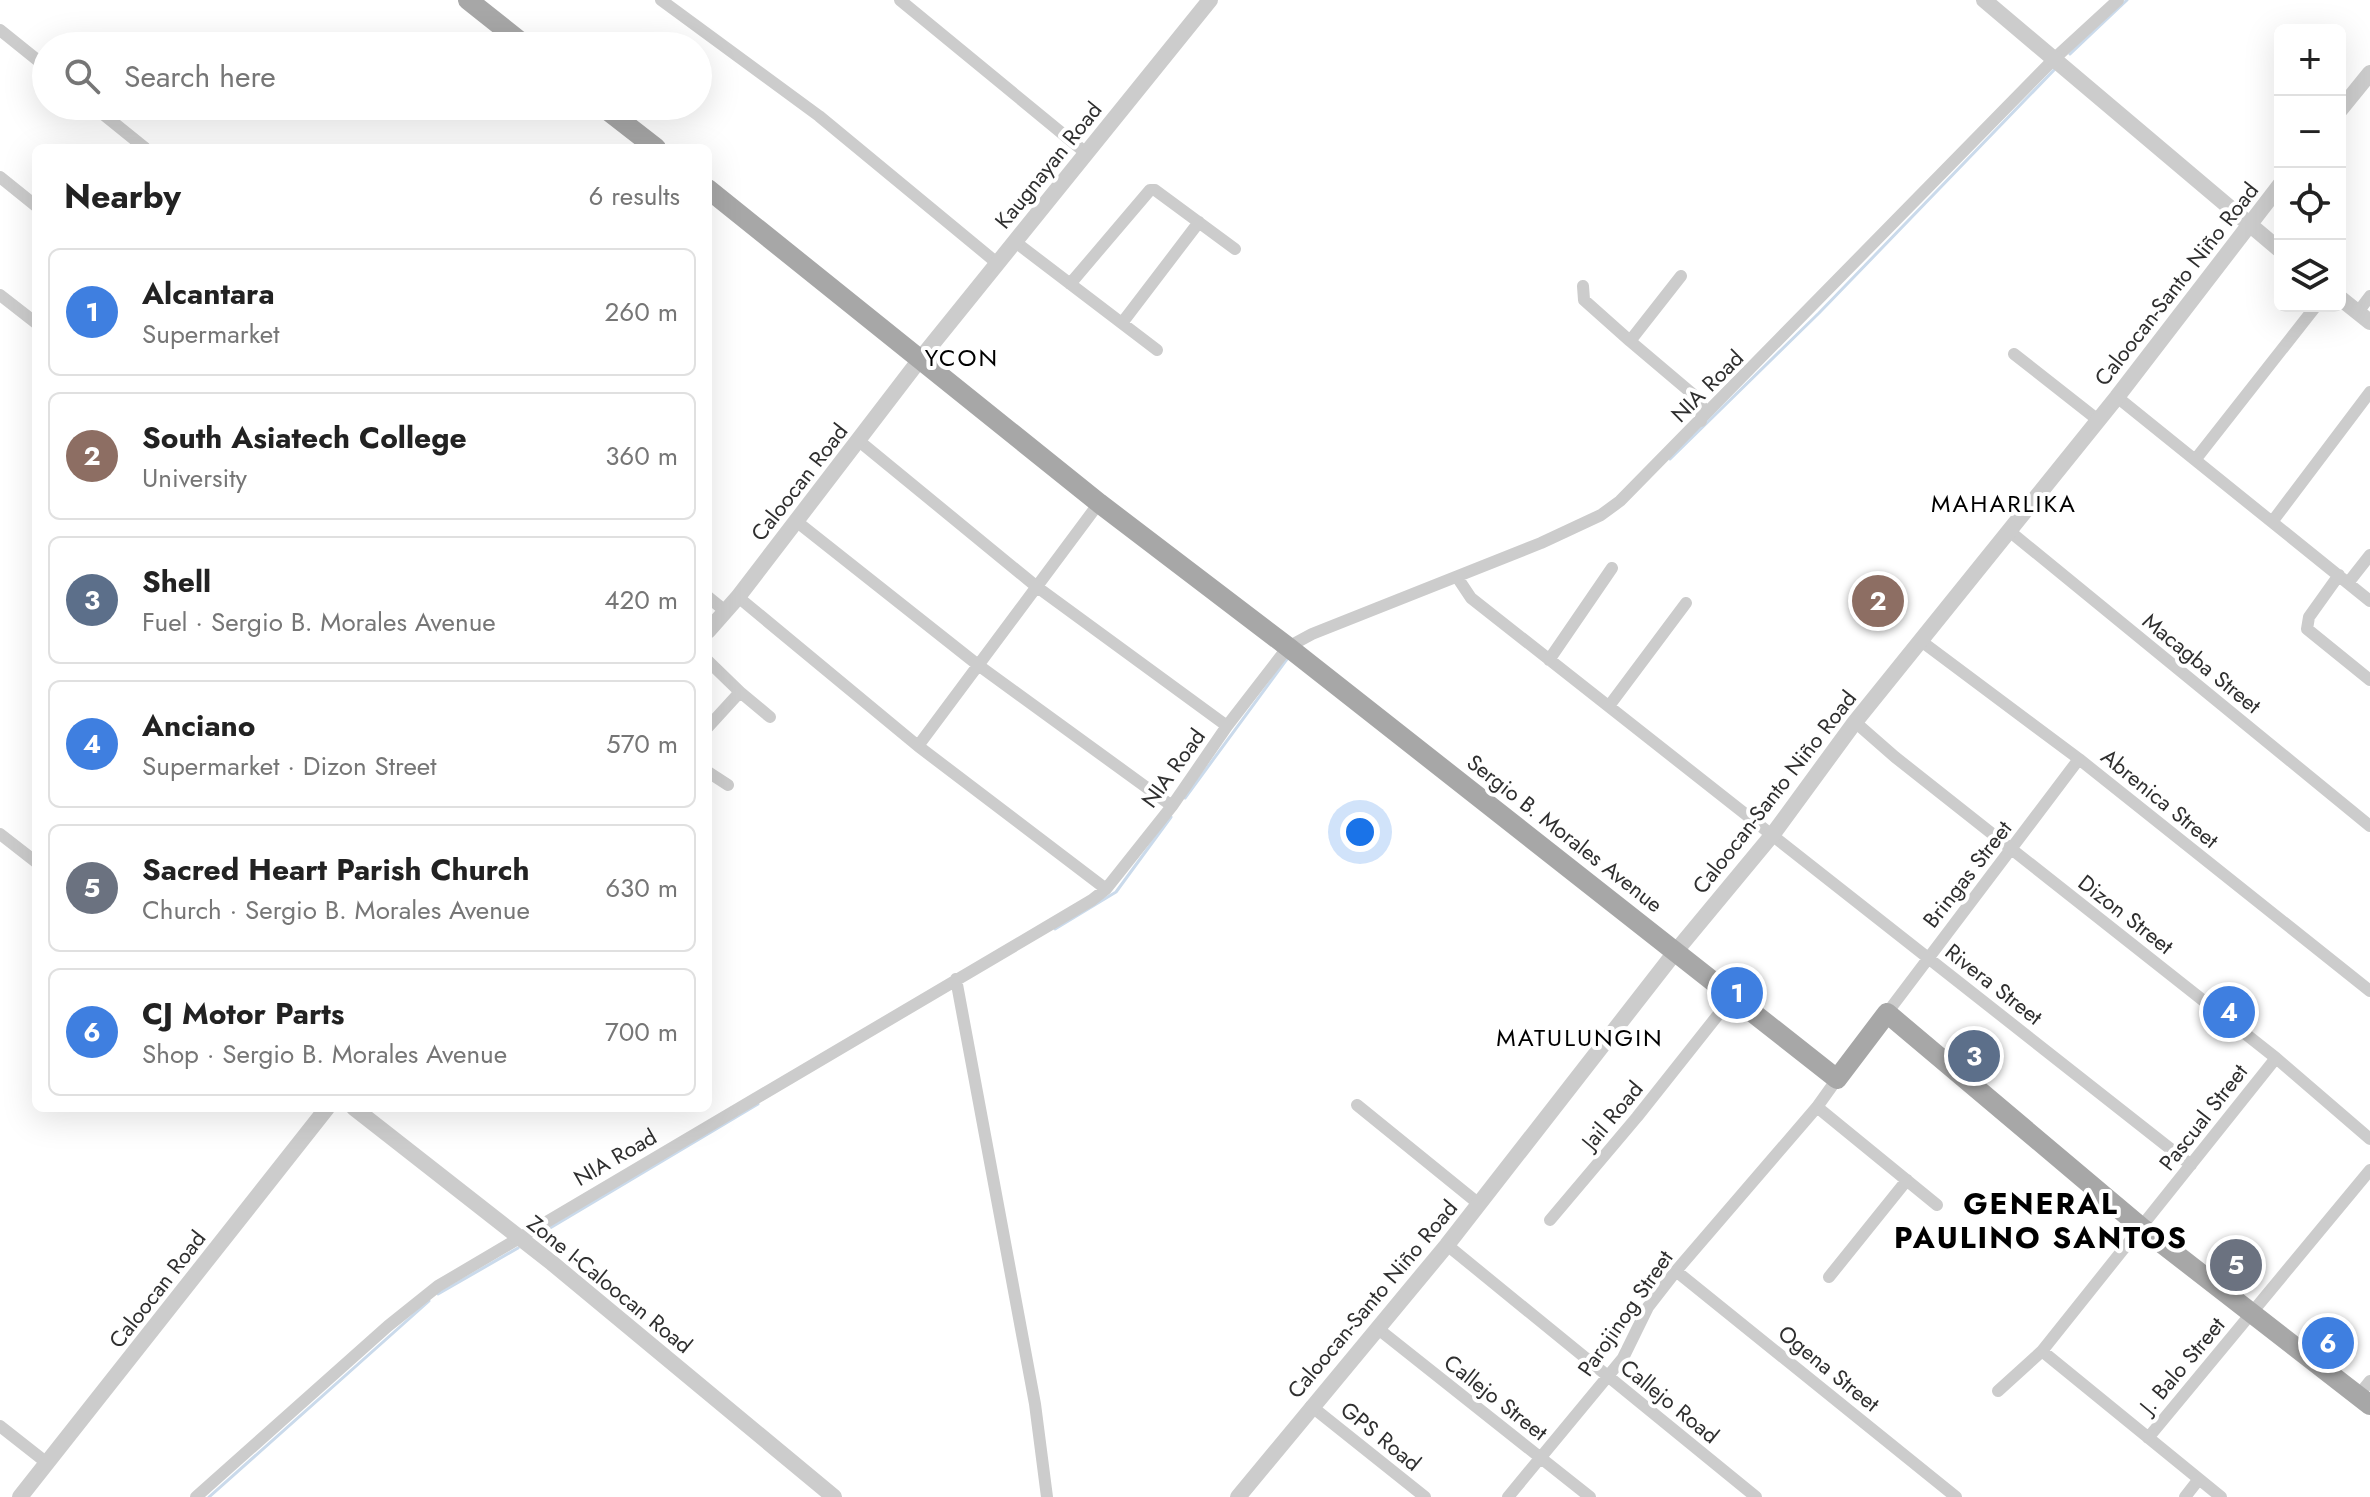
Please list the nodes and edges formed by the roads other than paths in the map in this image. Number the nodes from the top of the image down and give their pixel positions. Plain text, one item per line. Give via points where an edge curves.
1 (468, 0) edge
2 (661, 0) edge
3 (900, 0) edge
4 (1210, 0) edge
5 (1984, 0) edge
6 (2118, 0) edge
7 (0, 30) edge
8 (508, 32) edge
9 (705, 32) edge
10 (712, 37) edge
11 (32, 56) edge
12 (2055, 58) junction
13 (2370, 73) edge
14 (2346, 103) edge
15 (110, 120) edge
16 (620, 120) edge
17 (140, 144) edge
18 (651, 144) edge
19 (1086, 153) junction
20 (0, 177) edge
21 (712, 192) edge
22 (2274, 193) edge
23 (32, 203) edge
24 (1199, 222) junction
25 (2249, 225) junction
26 (1014, 241) junction
27 (2274, 245) edge
28 (1235, 249) dead end
29 (997, 263) junction
30 (1681, 276) dead end
31 (1070, 284) junction
32 (1583, 286) dead end
33 (0, 295) edge
34 (2370, 296) edge
35 (2346, 303) edge
36 (2311, 312) edge
37 (2364, 317) edge
38 (32, 320) edge
39 (1122, 323) junction
40 (1630, 341) junction
41 (1157, 350) dead end
42 (2014, 354) dead end
43 (921, 358) junction
44 (2370, 392) edge
45 (2117, 397) junction
46 (2098, 420) junction
47 (1701, 421) junction
48 (859, 441) junction
49 (2195, 460) junction
50 (1099, 503) junction
51 (796, 521) junction
52 (2272, 522) junction
53 (2008, 530) junction
54 (2370, 555) edge
55 (1612, 568) dead end
56 (2344, 579) junction
57 (1460, 582) junction
58 (1037, 587) junction
59 (738, 597) junction
60 (712, 600) edge
61 (2370, 601) edge
62 (1686, 603) dead end
63 (724, 610) junction
64 (712, 626) edge
65 (1921, 641) junction
66 (1288, 647) junction
67 (1549, 660) junction
68 (712, 665) edge
69 (978, 665) junction
70 (2370, 680) edge
71 (740, 692) junction
72 (1609, 706) junction
73 (770, 717) dead end
74 (1855, 722) junction
75 (712, 723) edge
76 (1227, 726) junction
77 (918, 746) junction
78 (2079, 759) junction
79 (712, 775) edge
80 (728, 785) dead end
81 (1172, 806) junction
82 (2370, 826) edge
83 (0, 834) edge
84 (1773, 834) junction
85 (2011, 849) junction
86 (32, 859) edge
87 (1106, 889) junction
88 (1676, 951) junction
89 (1928, 957) junction
90 (956, 979) junction
91 (2370, 991) edge
92 (1733, 996) junction
93 (1887, 1013) junction
94 (2276, 1058) junction
95 (1837, 1079) junction
96 (1357, 1105) dead end
97 (1817, 1107) junction
98 (324, 1112) edge
99 (359, 1112) edge
100 (2370, 1139) edge
101 (2191, 1165) junction
102 (2370, 1170) edge
103 (1907, 1180) junction
104 (1479, 1204) junction
105 (1937, 1205) dead end
106 (1550, 1220) dead end
107 (2142, 1228) junction
108 (518, 1237) junction
109 (1447, 1245) junction
110 (1676, 1271) junction
111 (1829, 1277) dead end
112 (2252, 1313) junction
113 (1377, 1328) junction
114 (2042, 1351) junction
115 (1608, 1377) junction
116 (1998, 1391) dead end
117 (2366, 1394) edge
118 (1311, 1406) junction
119 (0, 1426) edge
120 (2148, 1438) junction
121 (1540, 1457) junction
122 (47, 1463) junction
123 (2199, 1479) junction
124 (20, 1497) edge
125 (196, 1497) edge
126 (834, 1497) edge
127 (1047, 1497) edge
128 (1238, 1497) edge
129 (1425, 1497) edge
130 (1508, 1497) edge
131 (1590, 1497) edge
132 (1756, 1497) edge
133 (1956, 1497) edge
134 (2185, 1497) edge
135 (2221, 1497) edge

1 - 8 main road
2 - 9 street
3 - 19 street
4 - 19 street, Kaugnayan Road
5 - 12 street
6 - 12 street, NIA Road
7 - 11 street
10 - 29 street via 819,116
12 - 25 street
12 - 47 street, NIA Road
13 - 14 street
15 - 17 street
16 - 18 main road
19 - 26 street, Kaugnayan Road
20 - 23 street
21 - 43 main road, Sergio B. Morales Avenue
22 - 25 street, Caloocan-Santo Niño Road
24 - 28 street
24 - 31 street via 1150,190
24 - 39 street
25 - 27 street
25 - 45 street, Caloocan-Santo Niño Road
26 - 29 street, Kaugnayan Road
26 - 31 street
29 - 43 street, Kaugnayan Road
30 - 40 street
31 - 39 street
32 - 40 street via 1584,300
33 - 38 street
34 - 37 street
35 - 37 street
36 - 49 street
39 - 41 street
40 - 47 street via 1695,396
42 - 46 street
43 - 48 street, Caloocan Road
43 - 50 main road, Sergio B. Morales Avenue
44 - 52 street
45 - 46 street, Caloocan-Santo Niño Road
45 - 49 street
46 - 53 street, Caloocan-Santo Niño Road
47 - 57 street, NIA Road via 1601,515
48 - 51 street, Caloocan Road
48 - 58 street
49 - 52 street
50 - 58 street
50 - 66 main road, Sergio B. Morales Avenue
51 - 59 street, Caloocan Road
51 - 69 street
52 - 56 street
53 - 65 street, Caloocan-Santo Niño Road
53 - 82 street, Macagba Street
54 - 56 street
55 - 67 street
56 - 61 street
56 - 70 street via 2309,617 2307,629
57 - 66 street, NIA Road
57 - 67 street, Rivera Street via 1471,598
58 - 69 street
58 - 76 street
59 - 63 street, Caloocan Road
59 - 77 street
60 - 63 street
62 - 72 street
63 - 64 street, Caloocan Road
65 - 74 street, Caloocan-Santo Niño Road
65 - 78 street, Abrenica Street
66 - 76 street, NIA Road
66 - 88 main road, Sergio B. Morales Avenue
67 - 72 street, Rivera Street
68 - 71 street
69 - 77 street
69 - 81 street
71 - 73 street
71 - 75 street
72 - 84 street, Rivera Street
74 - 84 street, Caloocan-Santo Niño Road
74 - 85 street, Dizon Street
76 - 81 street, NIA Road
77 - 87 street
78 - 85 street, Bringas Street
78 - 91 street, Abrenica Street
79 - 80 street
81 - 87 street, NIA Road
83 - 86 street
84 - 88 street, Caloocan-Santo Niño Road
84 - 89 street, Rivera Street
85 - 89 street, Bringas Street
85 - 94 street, Dizon Street
87 - 90 street, NIA Road
88 - 92 main road, Sergio B. Morales Avenue
88 - 104 street, Caloocan-Santo Niño Road
89 - 93 street, Bringas Street
89 - 101 street, Rivera Street
90 - 108 street, NIA Road
90 - 127 street via 1035,1404
92 - 95 main road, Sergio B. Morales Avenue
92 - 106 street, Jail Road
93 - 95 main road
93 - 107 main road
94 - 100 street, Dizon Street
94 - 101 street, Pascual Street
95 - 97 street, Parojinog Street
96 - 104 street
97 - 103 street
97 - 110 street, Parojinog Street
98 - 122 street, Caloocan Road
99 - 108 street, Zone I-Caloocan Road
101 - 107 street, Pascual Street
102 - 112 street, J. Balo Street
103 - 105 street
103 - 111 street
104 - 109 street, Caloocan-Santo Niño Road
107 - 112 main road
107 - 114 street, Pascual Street
108 - 125 street, NIA Road via 415,1303
108 - 126 street, Zone I-Caloocan Road
109 - 113 street, Caloocan-Santo Niño Road
109 - 115 street, Callejo Road
110 - 115 street, Parojinog Street via 1648,1307 1632,1344
110 - 133 street, Ogena Street
112 - 117 main road
112 - 120 street, J. Balo Street
113 - 118 street, Caloocan-Santo Niño Road
113 - 121 street, Callejo Street
114 - 116 street, Pascual Street
114 - 120 street
115 - 121 street, Parojinog Street
115 - 132 street, Callejo Road
118 - 128 street, Caloocan-Santo Niño Road
118 - 129 street, GPS Road
119 - 122 street
120 - 123 street
121 - 130 street, Parojinog Street
121 - 131 street, Callejo Street
122 - 124 street, Caloocan Road
123 - 134 street
123 - 135 street

